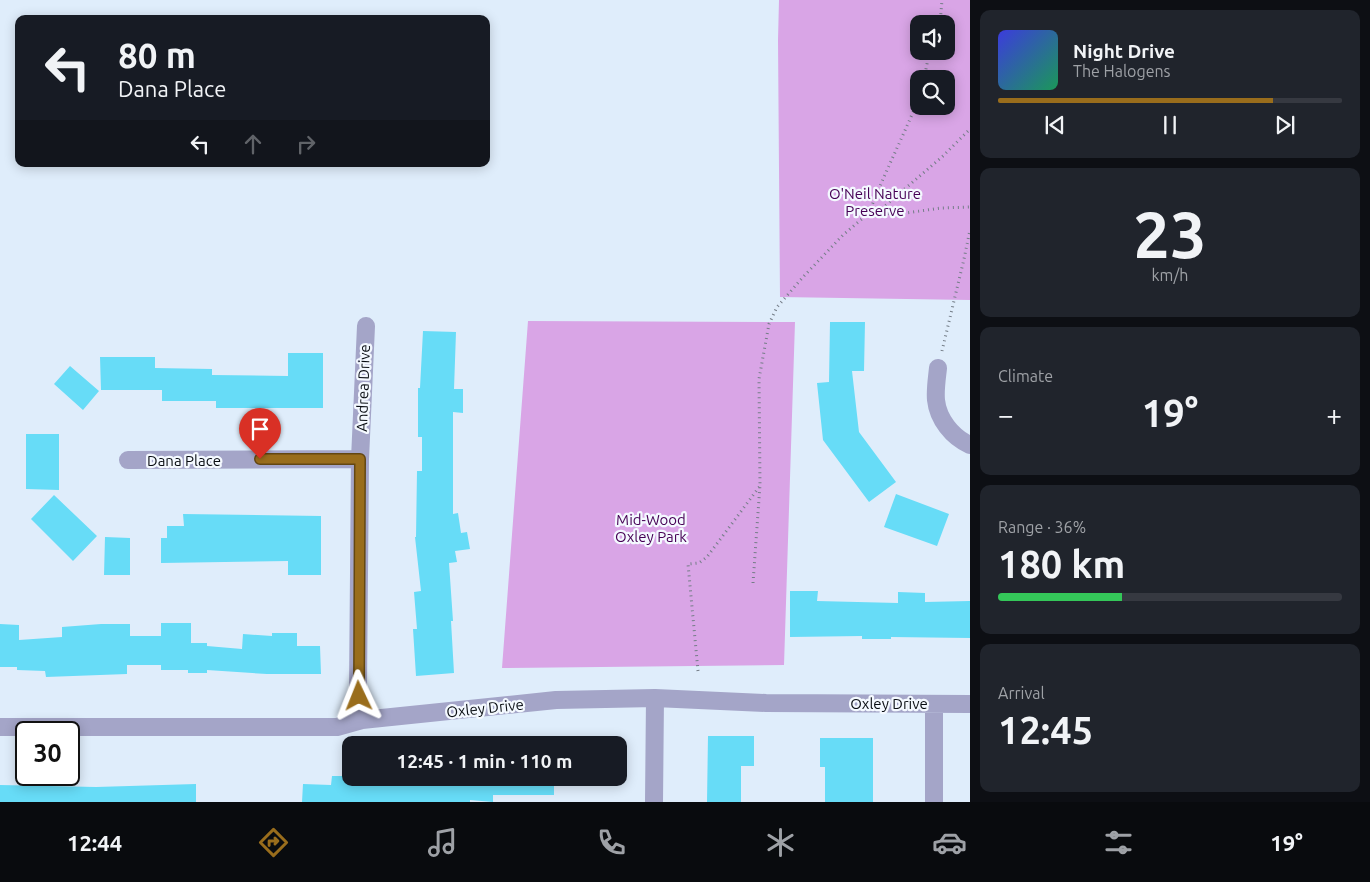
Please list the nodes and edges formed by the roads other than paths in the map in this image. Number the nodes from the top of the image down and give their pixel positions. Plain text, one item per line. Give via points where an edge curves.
1 (366, 326) dead end
2 (938, 368) road end
3 (970, 445) edge
4 (360, 459) junction
5 (128, 460) dead end
6 (655, 698) junction
7 (934, 704) junction
8 (970, 704) edge
9 (362, 720) junction
10 (0, 727) edge
11 (654, 802) edge
12 (934, 802) edge

1 - 4 street, Andrea Drive
2 - 3 street via 936,400 941,416 950,432
4 - 5 street, Dana Place
4 - 9 street, Andrea Drive via 358,688
6 - 7 street, Oxley Drive via 766,703
6 - 9 street, Oxley Drive via 556,700
6 - 11 street
7 - 8 street, Oxley Drive
7 - 12 street
9 - 10 street, Oxley Drive via 337,727

